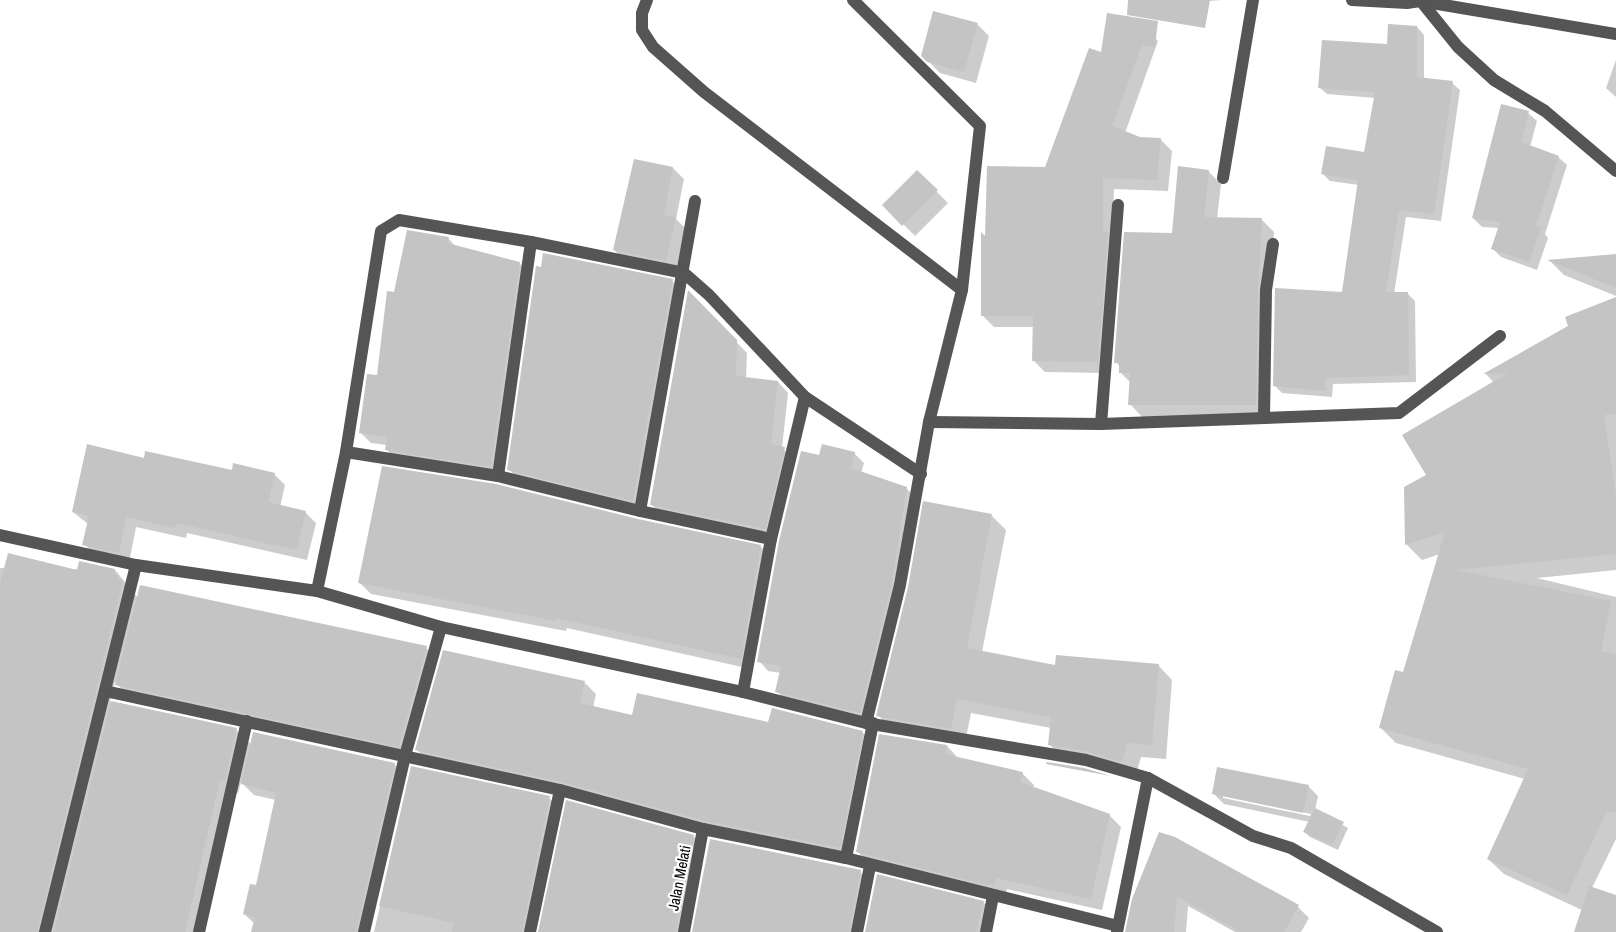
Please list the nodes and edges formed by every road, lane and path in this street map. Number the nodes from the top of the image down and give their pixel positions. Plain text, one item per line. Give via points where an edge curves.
1 (647, 0) edge
2 (853, 0) edge
3 (1253, 0) edge
4 (1352, 0) edge
5 (1371, 1) edge
6 (1416, 1) edge
7 (1616, 34) edge
8 (1616, 170) edge
9 (1223, 178) dead end
10 (695, 201) dead end
11 (1118, 205) dead end
12 (531, 242) junction
13 (1274, 244) dead end
14 (684, 273) junction
15 (962, 290) junction
16 (1500, 336) dead end
17 (805, 398) junction
18 (1264, 418) junction
19 (929, 422) junction
20 (1101, 424) junction
21 (346, 452) junction
22 (921, 474) junction
23 (498, 476) junction
24 (640, 511) junction
25 (0, 535) edge
26 (771, 539) junction
27 (136, 565) junction
28 (317, 591) junction
29 (441, 627) junction
30 (105, 691) junction
31 (743, 692) junction
32 (246, 720) junction
33 (869, 723) junction
34 (405, 756) junction
35 (1148, 778) junction
36 (560, 790) junction
37 (703, 830) junction
38 (846, 858) junction
39 (870, 866) junction
40 (993, 896) junction
41 (1117, 929) edge
42 (45, 932) edge
43 (199, 932) edge
44 (364, 932) edge
45 (530, 932) edge
46 (684, 932) edge
47 (857, 932) edge
48 (986, 932) edge
49 (1437, 932) edge

1 - 15 street via 642,30 653,47 704,92
2 - 15 street via 980,126
3 - 9 street
4 - 5 street
5 - 6 street
6 - 7 street
6 - 8 street via 1494,80 1545,111
10 - 14 street
11 - 20 street
12 - 14 street
12 - 21 street via 399,220 381,231
12 - 23 street
13 - 18 street via 1266,290
14 - 17 street
14 - 24 street
15 - 19 street
16 - 18 street via 1399,412
17 - 22 street
17 - 26 street
18 - 20 street
19 - 20 street
19 - 22 street
21 - 23 street
21 - 28 street
22 - 33 street
23 - 24 street
24 - 26 street
25 - 27 street
26 - 31 street
27 - 28 street
27 - 30 street
28 - 29 street
29 - 31 street
29 - 34 street
30 - 32 street
30 - 42 street
31 - 33 street
32 - 34 street
32 - 43 street
33 - 35 street via 1086,760
33 - 38 street
34 - 36 street
34 - 44 street
35 - 41 street
35 - 49 street via 1253,836 1291,848
36 - 37 street
36 - 45 street
37 - 38 street
37 - 46 street, Jalan Melati
38 - 39 street
39 - 40 street
39 - 47 street
40 - 41 street
40 - 48 street

